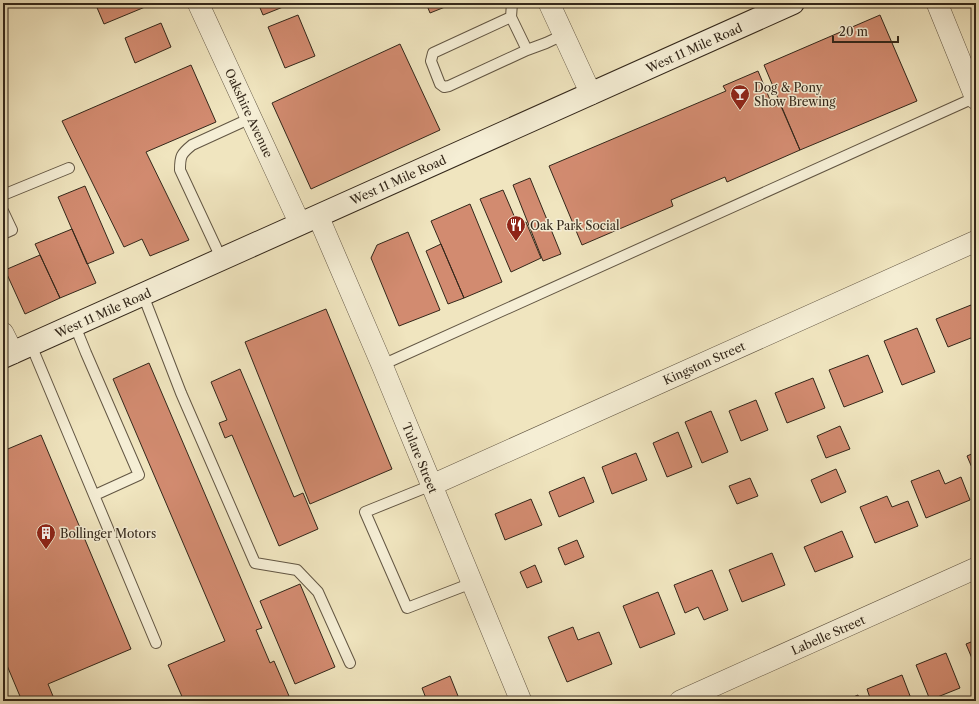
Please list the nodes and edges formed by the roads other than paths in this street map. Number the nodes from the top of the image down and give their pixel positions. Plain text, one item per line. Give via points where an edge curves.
1 (198, 3) edge
2 (512, 3) edge
3 (549, 3) edge
4 (793, 3) edge
5 (937, 3) edge
6 (511, 17) junction
7 (563, 35) junction
8 (527, 50) junction
9 (591, 94) junction
10 (976, 98) edge
11 (251, 118) junction
12 (69, 168) dead end
13 (3, 194) edge
14 (3, 211) edge
15 (309, 220) junction
16 (3, 234) edge
17 (976, 241) edge
18 (222, 260) junction
19 (143, 295) junction
20 (75, 326) junction
21 (3, 333) edge
22 (16, 352) edge
23 (382, 365) junction
24 (432, 485) junction
25 (94, 495) junction
26 (976, 568) edge
27 (472, 583) junction
28 (156, 643) dead end
29 (350, 663) dead end
30 (521, 701) edge
31 (680, 701) edge

1 - 11 street, Oakshire Avenue
2 - 6 lane
3 - 7 street
4 - 9 main road, West 11 Mile Road
5 - 10 street
6 - 8 lane
6 - 8 lane via 433,53 431,61 440,84 444,87 449,86
7 - 8 lane
7 - 9 street
9 - 15 main road, West 11 Mile Road
10 - 23 lane
11 - 15 street, Oakshire Avenue
11 - 18 lane via 192,145 180,160 180,170
12 - 13 lane
14 - 16 lane via 12,230
15 - 18 main road, West 11 Mile Road
15 - 23 street, Tulare Street
17 - 24 street, Kingston Street
18 - 19 main road, West 11 Mile Road
19 - 20 main road, West 11 Mile Road
19 - 29 lane via 181,393 255,563 297,570 308,581 318,592
20 - 22 main road, West 11 Mile Road
20 - 25 lane via 139,475
21 - 22 street
22 - 25 lane
23 - 24 street, Tulare Street
24 - 27 street, Tulare Street
24 - 27 lane via 364,512 407,608
25 - 28 lane
26 - 31 street, Labelle Street
27 - 30 street, Tulare Street

